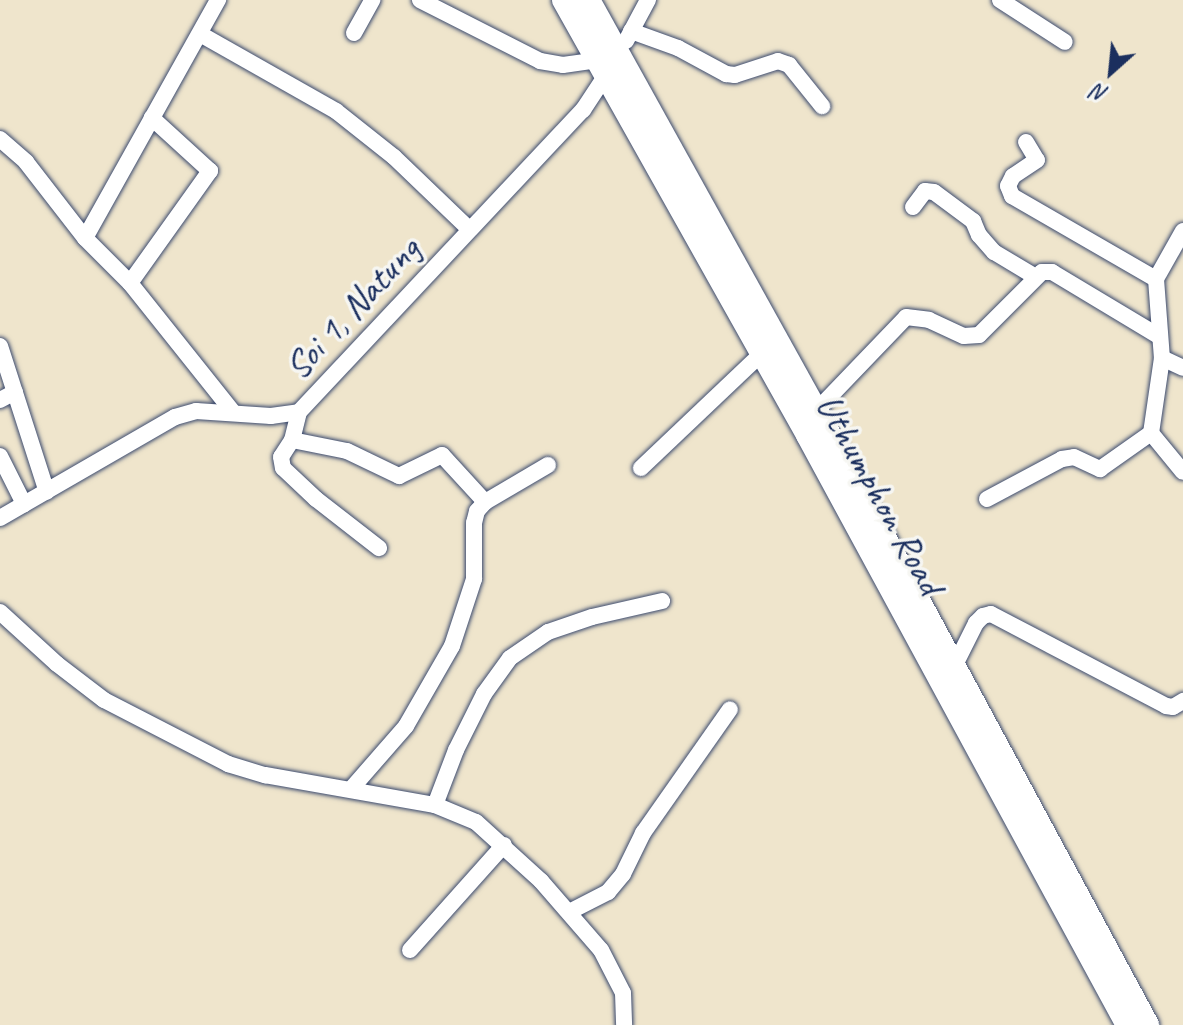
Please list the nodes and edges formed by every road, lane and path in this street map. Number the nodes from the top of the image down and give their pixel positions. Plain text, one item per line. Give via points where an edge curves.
1 (218, 0) edge
2 (372, 0) edge
3 (420, 0) edge
4 (564, 0) edge
5 (588, 0) edge
6 (648, 0) edge
7 (1000, 0) edge
8 (354, 33) dead end
9 (200, 34) junction
10 (1065, 42) dead end
11 (614, 55) junction
12 (822, 106) dead end
13 (152, 118) junction
14 (0, 139) edge
15 (1026, 142) dead end
16 (913, 207) dead end
17 (469, 229) junction
18 (1183, 231) edge
19 (85, 238) junction
20 (1034, 276) junction
21 (1156, 279) junction
22 (130, 283) junction
23 (1160, 337) junction
24 (0, 346) edge
25 (762, 353) junction
26 (1162, 358) junction
27 (1183, 368) edge
28 (7, 396) edge
29 (816, 411) junction
30 (233, 412) junction
31 (299, 412) junction
32 (1151, 433) junction
33 (292, 440) junction
34 (0, 456) edge
35 (548, 465) dead end
36 (641, 468) dead end
37 (1183, 472) edge
38 (47, 492) junction
39 (987, 499) dead end
40 (485, 502) junction
41 (24, 504) junction
42 (0, 518) edge
43 (379, 548) dead end
44 (662, 601) dead end
45 (0, 612) edge
46 (954, 667) junction
47 (1183, 701) edge
48 (730, 709) dead end
49 (352, 788) junction
50 (435, 805) junction
51 (504, 845) junction
52 (571, 911) junction
53 (410, 950) dead end
54 (624, 1025) edge
55 (1128, 1025) edge
56 (1147, 1025) edge

1 - 9 street
2 - 8 street
3 - 11 street via 540,61 563,65
4 - 11 street, Uthumphon Road
5 - 11 street, Uthumphon Road
6 - 11 street, Soi 1, Natung
7 - 10 street
9 - 13 street
9 - 17 street via 336,111 394,157
11 - 12 street via 678,48 735,75 778,61 789,65
11 - 17 street, Soi 1, Natung via 583,110
11 - 25 street, Uthumphon Road
11 - 29 street, Uthumphon Road
13 - 19 street
13 - 22 street via 210,171
14 - 19 street via 26,162
15 - 21 street via 1037,160 1013,176 1008,186 1012,196
16 - 20 street via 925,191 934,192 973,221 994,252
17 - 31 street, Soi 1, Natung
18 - 21 street
19 - 22 street
20 - 23 street via 1052,272
20 - 29 street via 979,335 964,336 929,320 906,317
21 - 23 street
22 - 30 street
23 - 26 street
24 - 28 street
25 - 36 street
25 - 55 street, Uthumphon Road
26 - 27 street
26 - 32 street
28 - 38 street
29 - 46 street, Uthumphon Road
30 - 31 street, Soi 1, Natung
30 - 38 street, Soi 1, Natung via 196,411 175,417
31 - 33 street
32 - 37 street
32 - 39 street via 1100,469 1074,457 1062,459
33 - 40 street via 347,451 399,476 442,455
33 - 43 street via 281,457 283,468
34 - 41 street
35 - 40 street
38 - 41 street, Soi 1, Natung
40 - 49 street via 474,523 474,579 452,646 406,726
41 - 42 street, Soi 1, Natung
44 - 50 street via 548,632 510,658 477,708
45 - 49 street via 95,693 196,750 265,775
46 - 47 street via 976,623 991,614 1166,706
46 - 56 street, Uthumphon Road
48 - 52 street via 643,833 623,874 608,892
49 - 50 street
50 - 51 street via 476,822
51 - 52 street
51 - 53 street
52 - 54 street via 601,950 623,993

